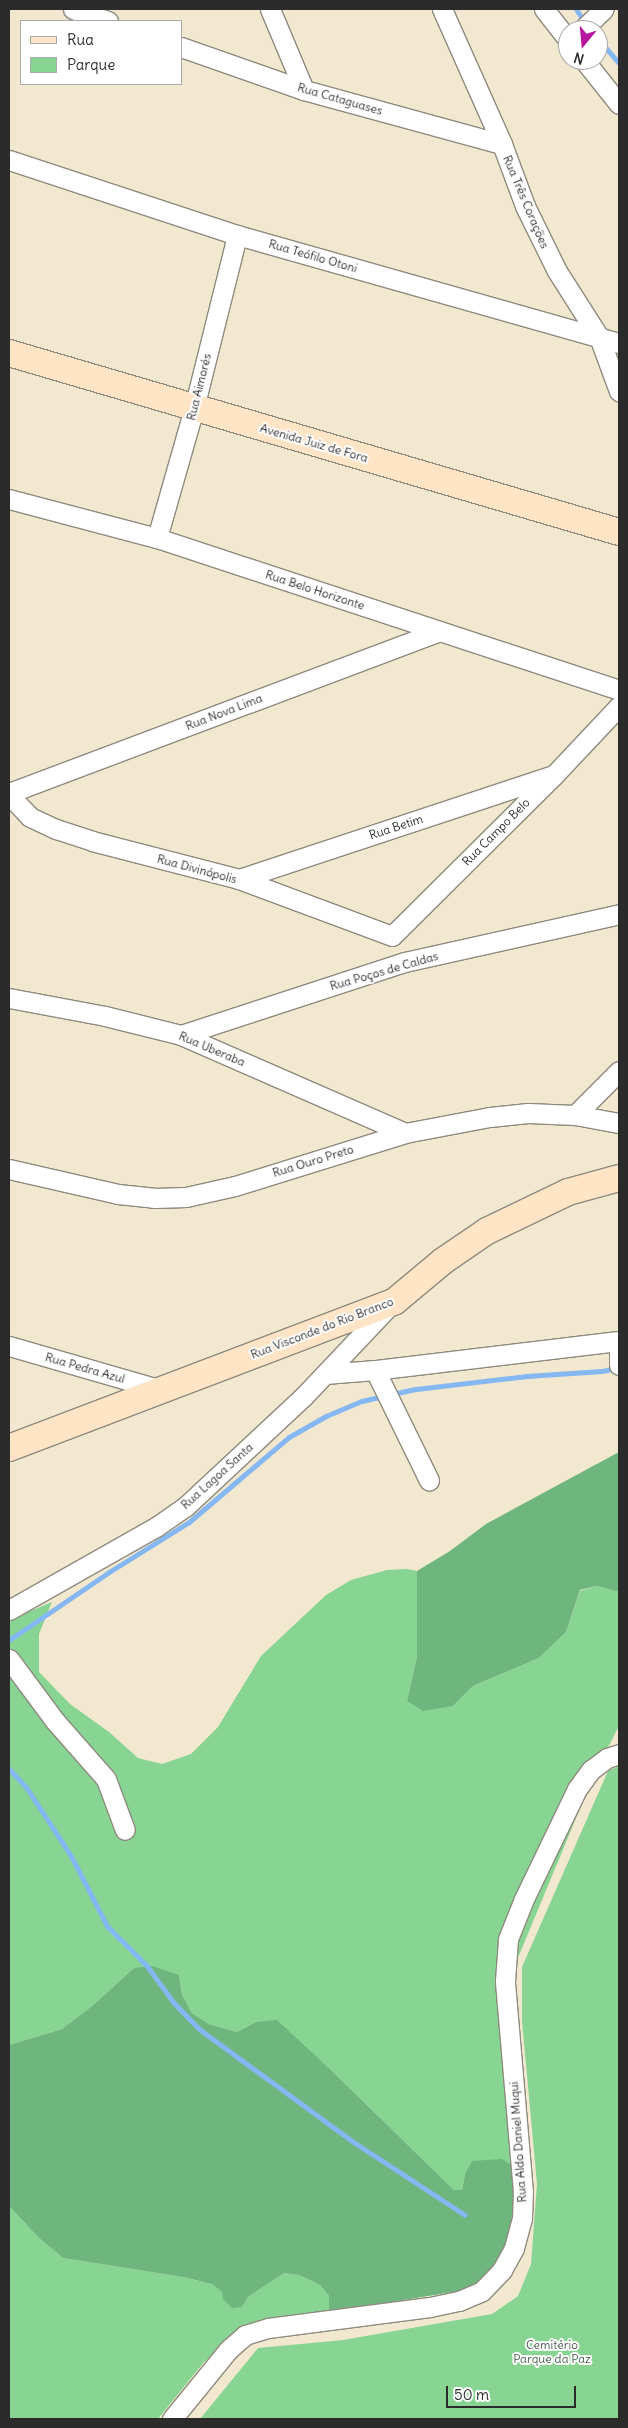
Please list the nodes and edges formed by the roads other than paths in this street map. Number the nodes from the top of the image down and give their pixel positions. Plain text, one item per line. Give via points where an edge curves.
1 (73, 9) edge
2 (270, 9) edge
3 (442, 9) edge
4 (544, 9) edge
5 (604, 9) edge
6 (105, 20) edge
7 (592, 20) edge
8 (558, 27) edge
9 (182, 47) edge
10 (592, 70) edge
11 (304, 90) junction
12 (619, 104) edge
13 (502, 144) junction
14 (9, 160) edge
15 (237, 235) junction
16 (599, 337) junction
17 (619, 343) edge
18 (9, 353) edge
19 (619, 390) edge
20 (194, 408) junction
21 (9, 499) edge
22 (619, 532) edge
23 (157, 538) junction
24 (439, 631) junction
25 (619, 690) edge
26 (619, 706) edge
27 (554, 775) junction
28 (9, 794) edge
29 (239, 879) junction
30 (619, 914) edge
31 (392, 936) junction
32 (405, 962) junction
33 (9, 998) edge
34 (181, 1035) junction
35 (619, 1071) edge
36 (575, 1116) junction
37 (619, 1123) edge
38 (406, 1133) junction
39 (9, 1169) edge
40 (619, 1178) edge
41 (394, 1302) junction
42 (619, 1341) edge
43 (619, 1345) edge
44 (9, 1346) edge
45 (619, 1365) edge
46 (375, 1370) junction
47 (325, 1374) junction
48 (161, 1390) junction
49 (9, 1448) edge
50 (429, 1480) dead end
51 (9, 1610) edge
52 (9, 1659) edge
53 (619, 1754) edge
54 (125, 1830) dead end
55 (172, 2419) edge

1 - 6 street
2 - 11 street
3 - 13 street, Rua Três Corações
4 - 8 street
5 - 7 street
9 - 11 street, Rua Cataguases
10 - 12 street
11 - 13 street, Rua Cataguases
13 - 16 street, Rua Três Corações via 525,206 557,272
14 - 15 street, Rua Teófilo Otoni
15 - 16 street, Rua Teófilo Otoni
15 - 20 street, Rua Aimorés
16 - 17 street, Rua Teófilo Otoni
16 - 19 street, Rua Três Corações
18 - 20 street, Avenida Juiz de Fora
20 - 22 street, Avenida Juiz de Fora
20 - 23 street, Rua Aimorés
21 - 23 street, Rua Belo Horizonte
23 - 24 street, Rua Belo Horizonte
24 - 25 street, Rua Belo Horizonte
24 - 28 street, Rua Nova Lima
26 - 27 street, Rua Campo Belo
27 - 29 street, Rua Betim
27 - 31 street, Rua Campo Belo
28 - 29 street, Rua Divinópolis via 30,817 56,829
29 - 31 street, Rua Divinópolis
30 - 32 street, Rua Poços de Caldas
31 - 32 street
32 - 34 street, Rua Poços de Caldas
33 - 34 street, Rua Uberaba via 105,1016
34 - 38 street, Rua Uberaba
35 - 36 street
36 - 37 street, Rua Ouro Preto
36 - 38 street, Rua Ouro Preto via 528,1113
38 - 39 street, Rua Ouro Preto via 235,1186 186,1197 118,1194
40 - 41 street, Rua Visconde do Rio Branco via 568,1192 487,1230
41 - 47 street, Rua Lagoa Santa
41 - 48 street, Rua Visconde do Rio Branco
42 - 46 street
43 - 45 street
44 - 48 street, Rua Pedra Azul
46 - 47 street
46 - 50 street
47 - 51 street, Rua Lagoa Santa via 186,1506 156,1527
48 - 49 street, Rua Visconde do Rio Branco
52 - 54 street via 55,1721 106,1779
53 - 55 street, Rua Aldo Daniel Muqui via 590,1770 577,1789 508,1939 505,1982 522,2219 514,2248 502,2270 482,2290 459,2301 430,2308 268,2328 245,2335 228,2350

